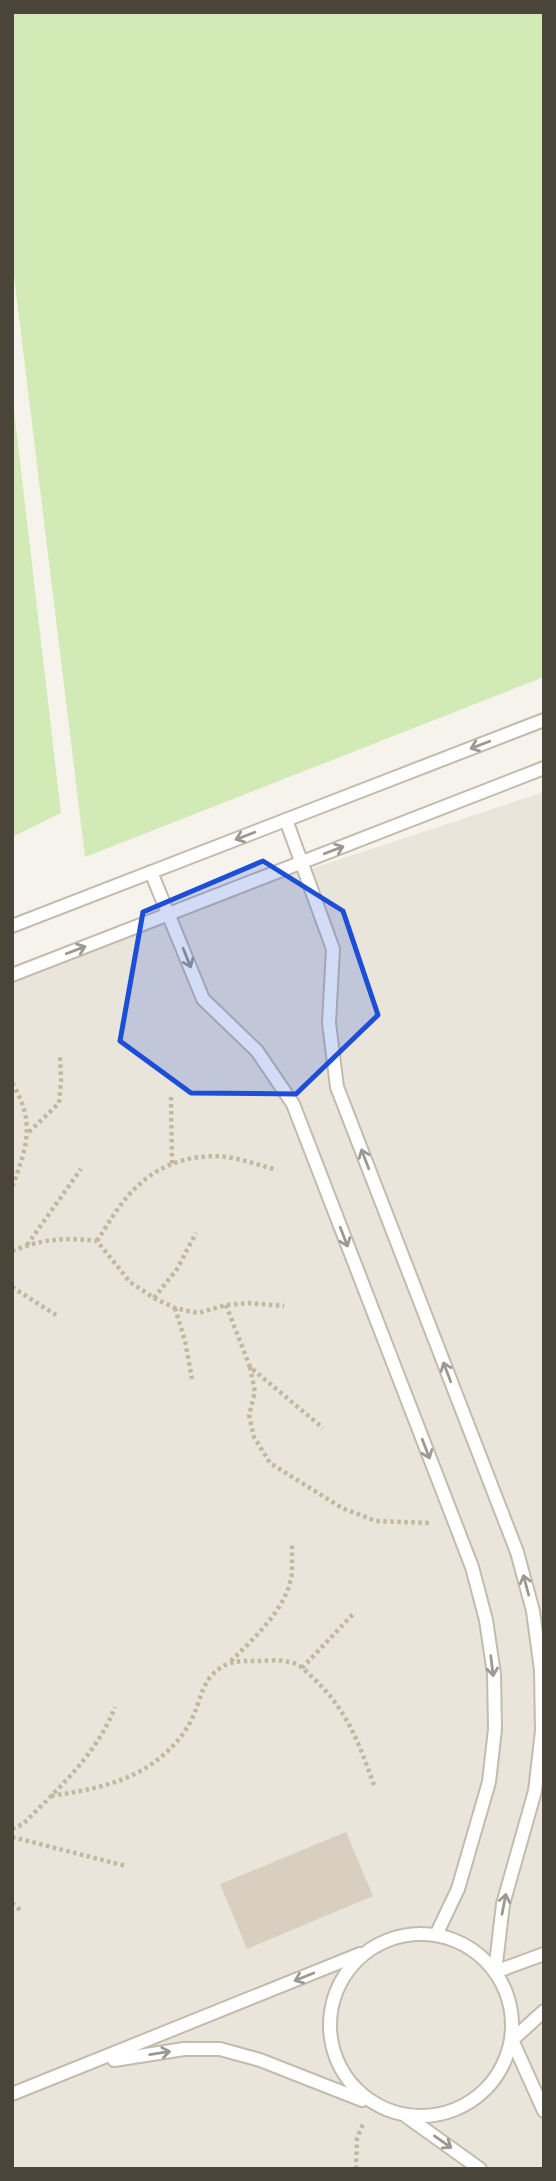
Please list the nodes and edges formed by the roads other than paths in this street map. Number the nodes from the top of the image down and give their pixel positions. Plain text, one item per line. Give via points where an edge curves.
1 (544, 720) edge
2 (544, 768) edge
3 (286, 820) junction
4 (302, 862) junction
5 (151, 873) junction
6 (168, 914) junction
7 (12, 926) edge
8 (12, 975) edge
9 (436, 1935) junction
10 (367, 1951) junction
11 (544, 1954) edge
12 (495, 1972) junction
13 (544, 2011) edge
14 (512, 2040) junction
15 (92, 2063) junction
16 (12, 2094) edge
17 (372, 2104) junction
18 (544, 2111) edge
19 (406, 2116) junction
20 (480, 2169) edge

1 -> 3 lane
4 -> 2 lane
3 - 4 lane
3 -> 5 lane
4 - 6 lane
12 -> 4 lane via 503,1904 535,1791 542,1731 541,1670 533,1611 517,1552 337,1087 329,1023 333,949
5 - 6 lane
5 - 7 lane
8 -> 6 lane
6 -> 9 lane via 204,999 257,1051 293,1104 471,1567 486,1620 494,1674 495,1729 489,1782 458,1889
9 - 10 lane via 411,1934
9 - 12 lane via 479,1954
10 -> 15 lane
10 - 17 lane via 346,1972 332,1999 328,2029 334,2058 350,2084
11 - 12 lane
12 - 14 lane via 507,1993
13 - 14 lane
14 - 18 lane
14 - 19 lane via 503,2067 470,2102 435,2116
15 - 16 lane
15 -> 17 lane via 184,2049 220,2049
17 - 19 lane
19 -> 20 lane

